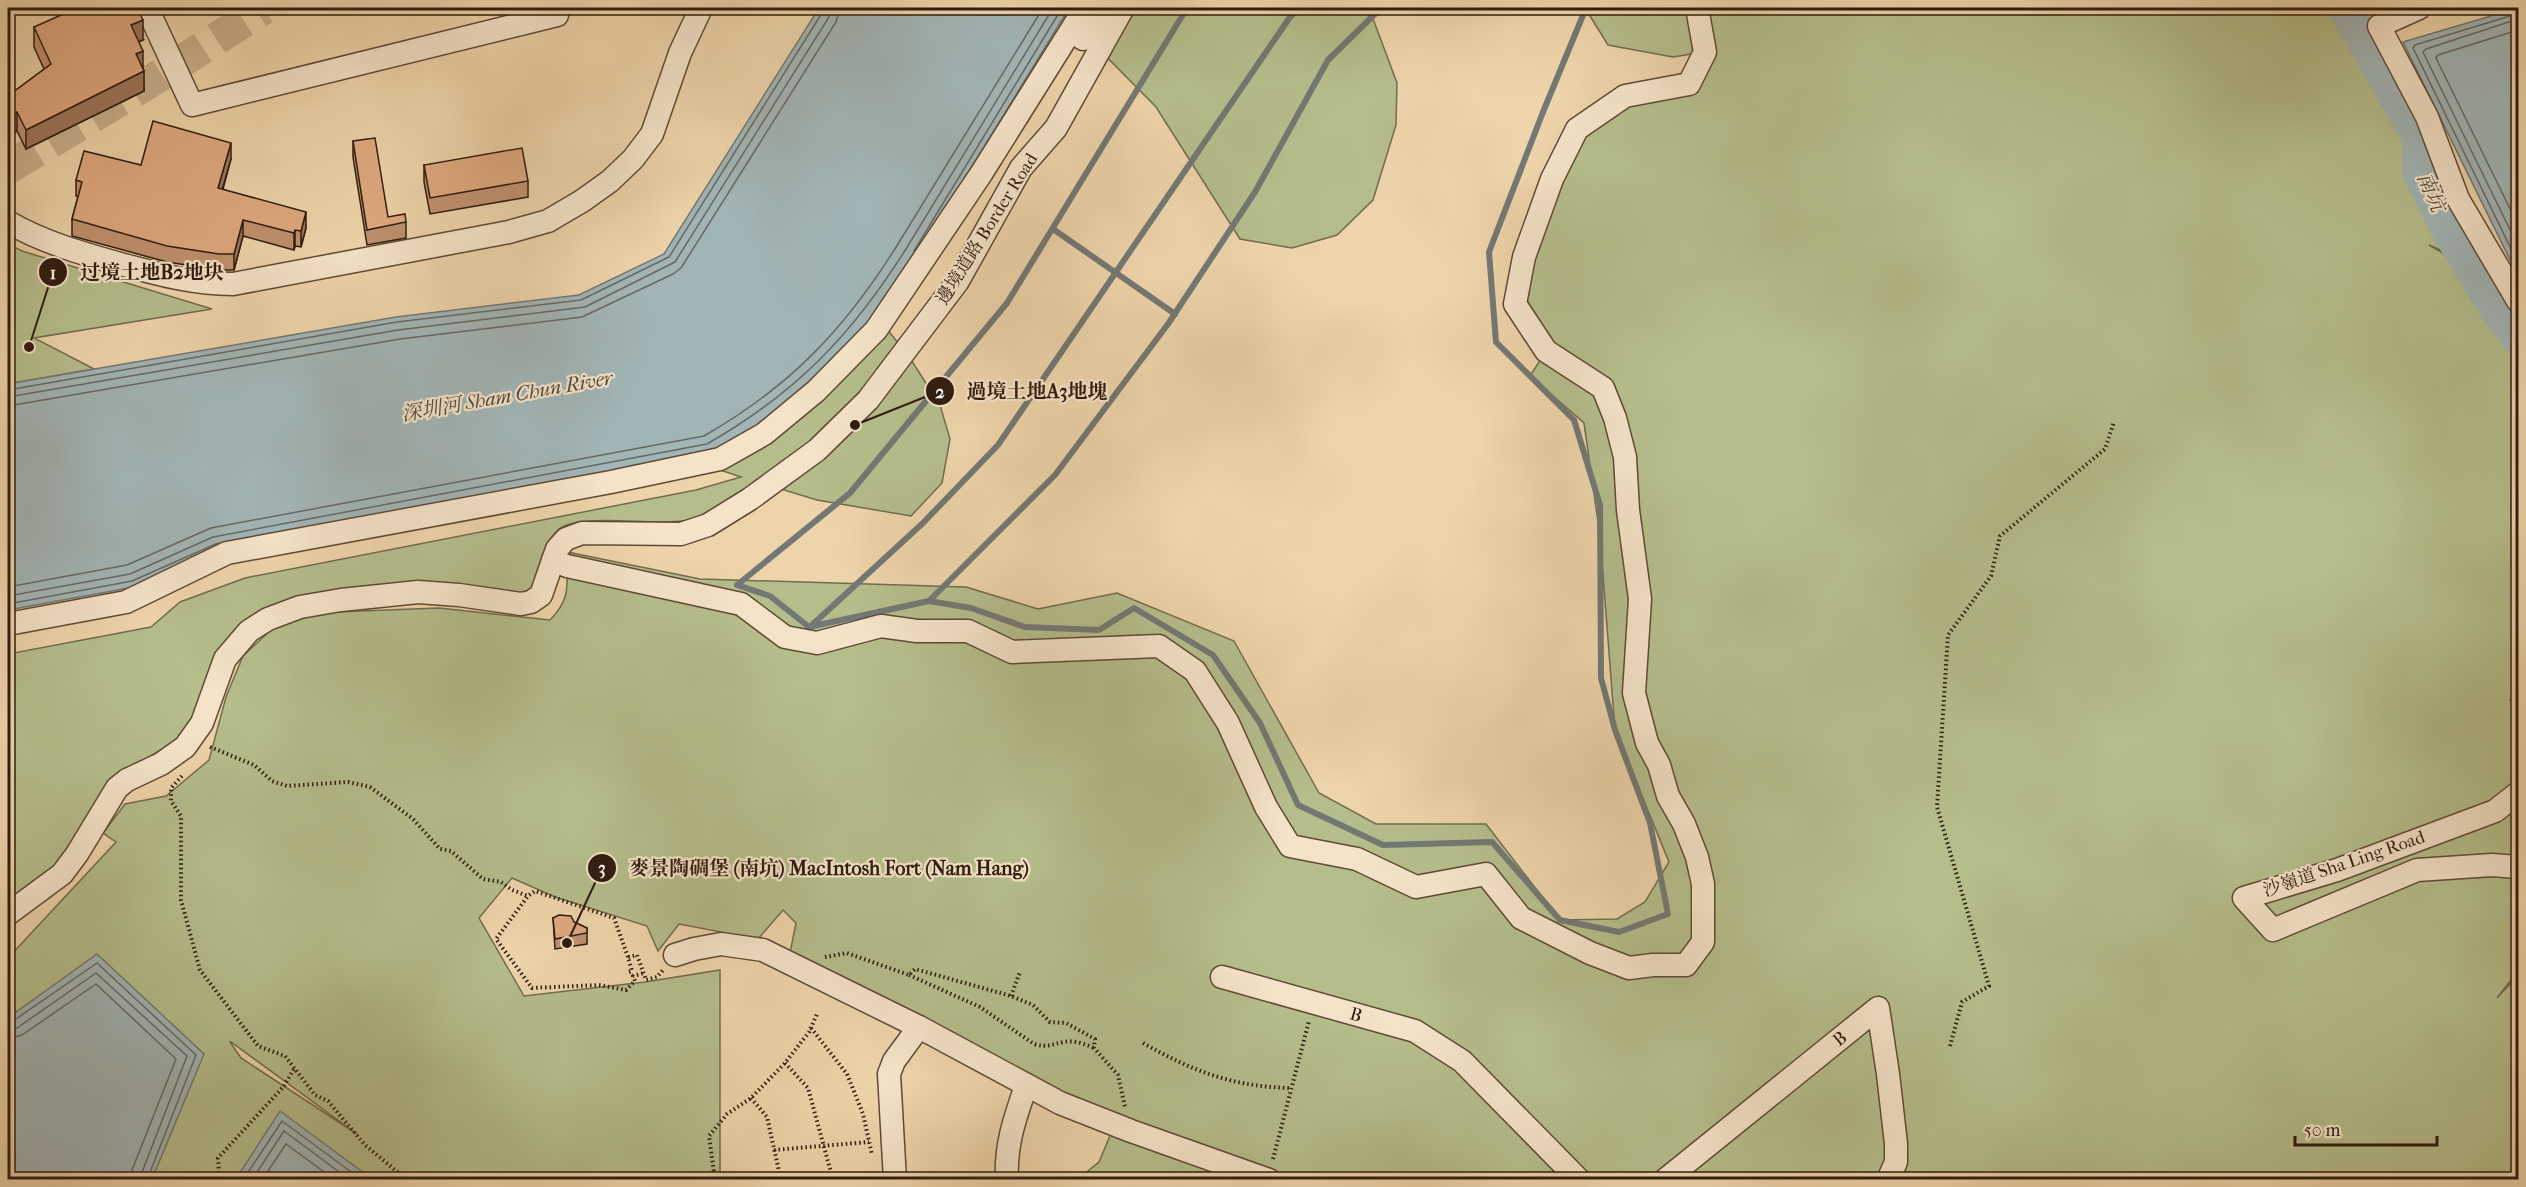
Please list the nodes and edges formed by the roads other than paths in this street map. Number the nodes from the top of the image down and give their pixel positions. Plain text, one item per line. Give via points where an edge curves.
1 (147, 8) edge
2 (701, 8) edge
3 (1085, 8) edge
4 (1104, 8) edge
5 (1123, 8) edge
6 (1697, 8) edge
7 (2419, 8) edge
8 (557, 15) dead end
9 (1039, 82) junction
10 (8, 222) edge
11 (2518, 301) edge
12 (553, 560) junction
13 (8, 624) edge
14 (2518, 793) edge
15 (2518, 867) edge
16 (8, 914) edge
17 (675, 956) dead end
18 (1222, 977) dead end
19 (919, 1027) junction
20 (1026, 1086) junction
21 (1271, 1169) edge
22 (896, 1179) edge
23 (1007, 1179) edge
24 (1579, 1179) edge
25 (1665, 1179) edge
26 (1888, 1179) edge

1 - 8 street via 192,105
2 - 10 street via 680,53 652,134 610,181 548,221 509,232 233,284 178,280 28,235
3 - 9 street
4 - 9 street via 1063,70
5 - 12 street, 邊境道路 Border Road via 1056,128 1021,168 958,281 867,400 817,450 708,525 681,534 582,533 566,538
6 - 12 street via 1704,52 1689,84 1624,96 1577,129 1552,179 1524,257 1515,304 1546,351 1603,388 1615,418 1624,457 1640,599 1634,693 1647,743 1684,824 1703,884 1703,942 1686,965 1629,968 1590,953 1521,918 1486,874 1416,887 1357,859 1290,846 1266,807 1228,723 1195,671 1159,646 1012,652 968,631 881,626 817,643 785,637 741,604
7 - 11 street via 2379,26 2381,32 2427,117 2458,199
9 - 13 street via 876,330 816,391 764,434 720,459 227,553 126,602
12 - 16 street, 邊境道路 Border Road via 541,595 531,602 407,593 300,607 249,631 225,659 202,723 185,747 117,788 62,874
14 - 15 street, 沙嶺道 Sha Ling Road via 2495,811 2337,870 2244,898 2273,930 2417,870
17 - 19 street via 721,944 763,950
18 - 24 street, B via 1415,1031 1462,1061
19 - 20 street
19 - 22 street via 889,1074
20 - 21 street via 1131,1131
20 - 23 street via 1010,1129 1005,1157
25 - 26 street, B via 1878,1008 1896,1144 1896,1162

